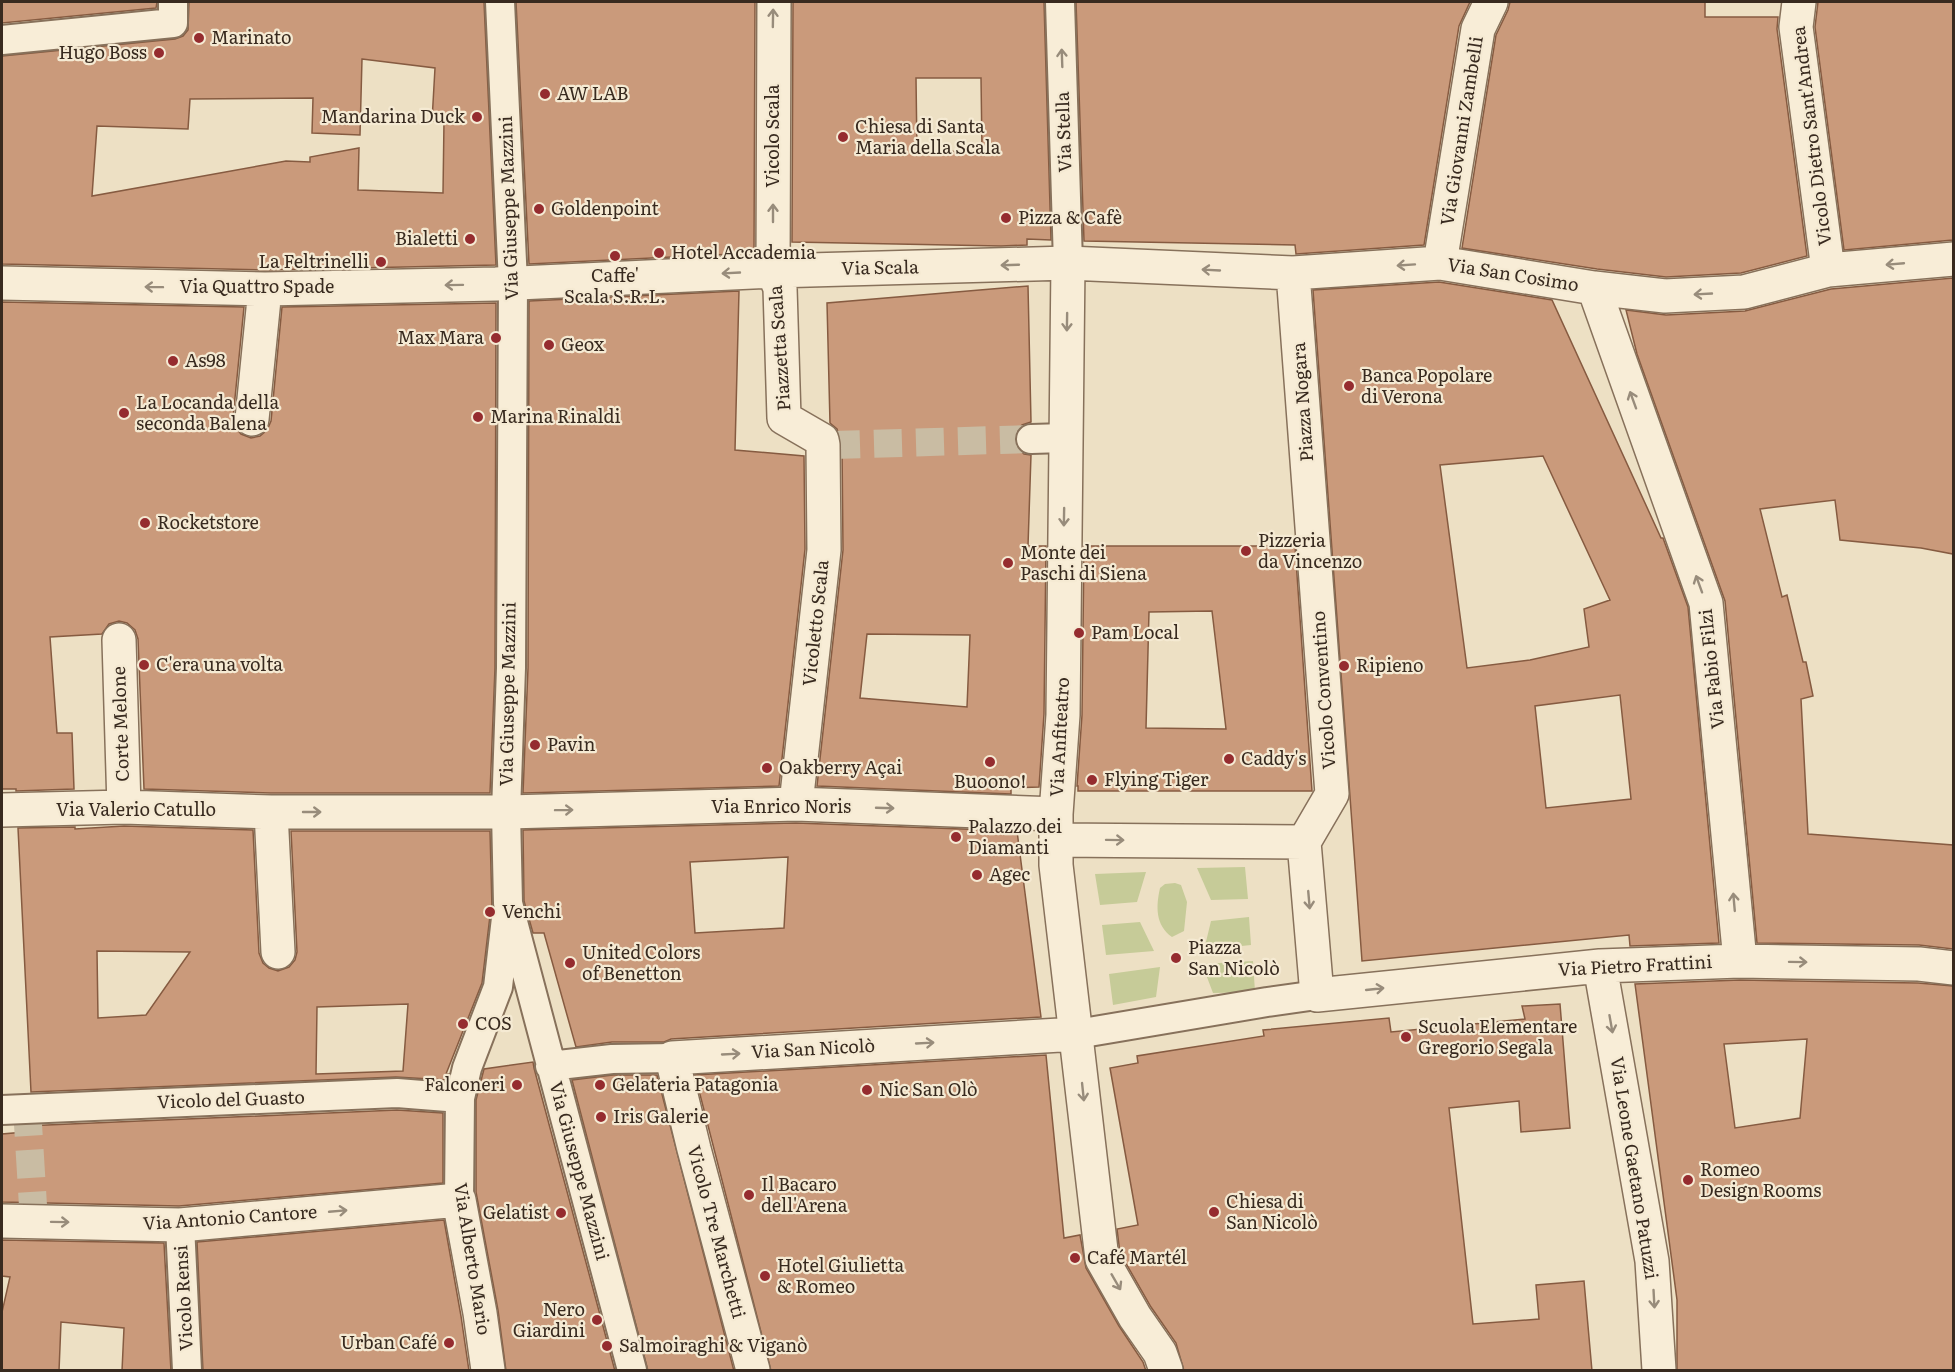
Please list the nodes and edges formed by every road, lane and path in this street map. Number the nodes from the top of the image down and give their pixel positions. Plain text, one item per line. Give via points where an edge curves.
1 (173, 2) edge
2 (500, 2) edge
3 (774, 2) edge
4 (1060, 2) edge
5 (1491, 2) edge
6 (1799, 2) edge
7 (2, 40) edge
8 (1953, 259) edge
9 (1068, 263) junction
10 (1440, 263) junction
11 (1828, 270) junction
12 (773, 271) junction
13 (1293, 273) junction
14 (513, 283) junction
15 (2, 284) edge
16 (1594, 288) junction
17 (265, 289) junction
18 (252, 419) dead end
19 (1065, 438) junction
20 (1031, 439) tunnel mouth
21 (825, 443) joint
22 (1312, 530) joint
23 (119, 640) dead end
24 (796, 804) junction
25 (124, 807) junction
26 (2, 810) edge
27 (271, 812) junction
28 (506, 812) junction
29 (1056, 827) junction
30 (1304, 842) junction
31 (507, 903) junction
32 (278, 952) dead end
33 (1740, 961) junction
34 (1600, 966) junction
35 (1953, 968) edge
36 (1317, 995) junction
37 (1077, 1034) junction
38 (672, 1058) junction
39 (550, 1066) junction
40 (460, 1098) junction
41 (2, 1110) edge
42 (459, 1200) junction
43 (2, 1221) edge
44 (180, 1225) junction
45 (187, 1371) edge
46 (488, 1371) edge
47 (632, 1371) edge
48 (753, 1371) edge
49 (1166, 1371) edge
50 (1659, 1371) edge

1 - 7 street via 173,22
2 - 14 street, Via Giuseppe Mazzini
12 -> 3 street, Vicolo Scala
9 -> 4 street, Via Stella
5 - 10 street, Via Giovanni Zambelli via 1478,29
6 - 11 street, Vicolo Dietro Sant'Andrea via 1796,27
8 -> 11 street, Via San Cosimo
9 -> 12 street, Via Scala
13 -> 9 street, Via San Cosimo
9 -> 19 street, Via Anfiteatro
10 -> 13 street, Via San Cosimo
10 - 16 street, Via San Cosimo
11 -> 16 street, Via San Cosimo via 1744,292 1665,296
12 -> 14 street, Via Scala
12 - 21 street, Piazzetta Scala via 780,288 784,418
13 - 22 street, Piazza Nogara
14 -> 17 street, Via Quattro Spade
14 - 28 street, Via Giuseppe Mazzini via 511,668
17 -> 15 street, Via Quattro Spade
33 -> 16 street, Via Fabio Filzi via 1706,603
17 - 18 street
19 - 20 street
19 -> 29 street, Via Anfiteatro via 1063,715
21 - 24 street, Vicoletto Scala via 824,550
22 - 30 street, Vicolo Conventino via 1332,794
23 - 25 street, Corte Melone
28 -> 24 street, Via Enrico Noris
24 -> 29 street, Via Enrico Noris
25 - 26 street, Via Valerio Catullo
25 - 27 street, Via Valerio Catullo
27 -> 28 street, Via Valerio Catullo
27 - 32 street
28 - 31 street, Via Giuseppe Mazzini
29 -> 30 street
29 - 37 street, Via Anfiteatro via 1056,865
30 -> 36 street
31 - 39 street, Via Giuseppe Mazzini
31 - 40 street, Via Alberto Mario via 498,987
33 - 34 street, Via Pietro Frattini
33 -> 35 street, Via Pietro Frattini
36 -> 34 street, Via Pietro Frattini
34 -> 50 street, Via Leone Gaetano Patuzzi via 1652,1261
36 - 37 street
38 -> 37 street, Via San Nicolò
37 -> 49 street, Via Anfiteatro via 1102,1259 1160,1353
38 - 39 street, Via San Nicolò
38 - 48 street, Vicolo Tre Marchetti
39 - 47 street, Via Giuseppe Mazzini
40 - 41 street, Vicolo del Guasto via 398,1093
40 - 42 street, Via Alberto Mario
44 -> 42 street, Via Antonio Cantore
42 - 46 street, Via Alberto Mario
43 -> 44 street, Via Antonio Cantore
44 - 45 street, Vicolo Rensi

